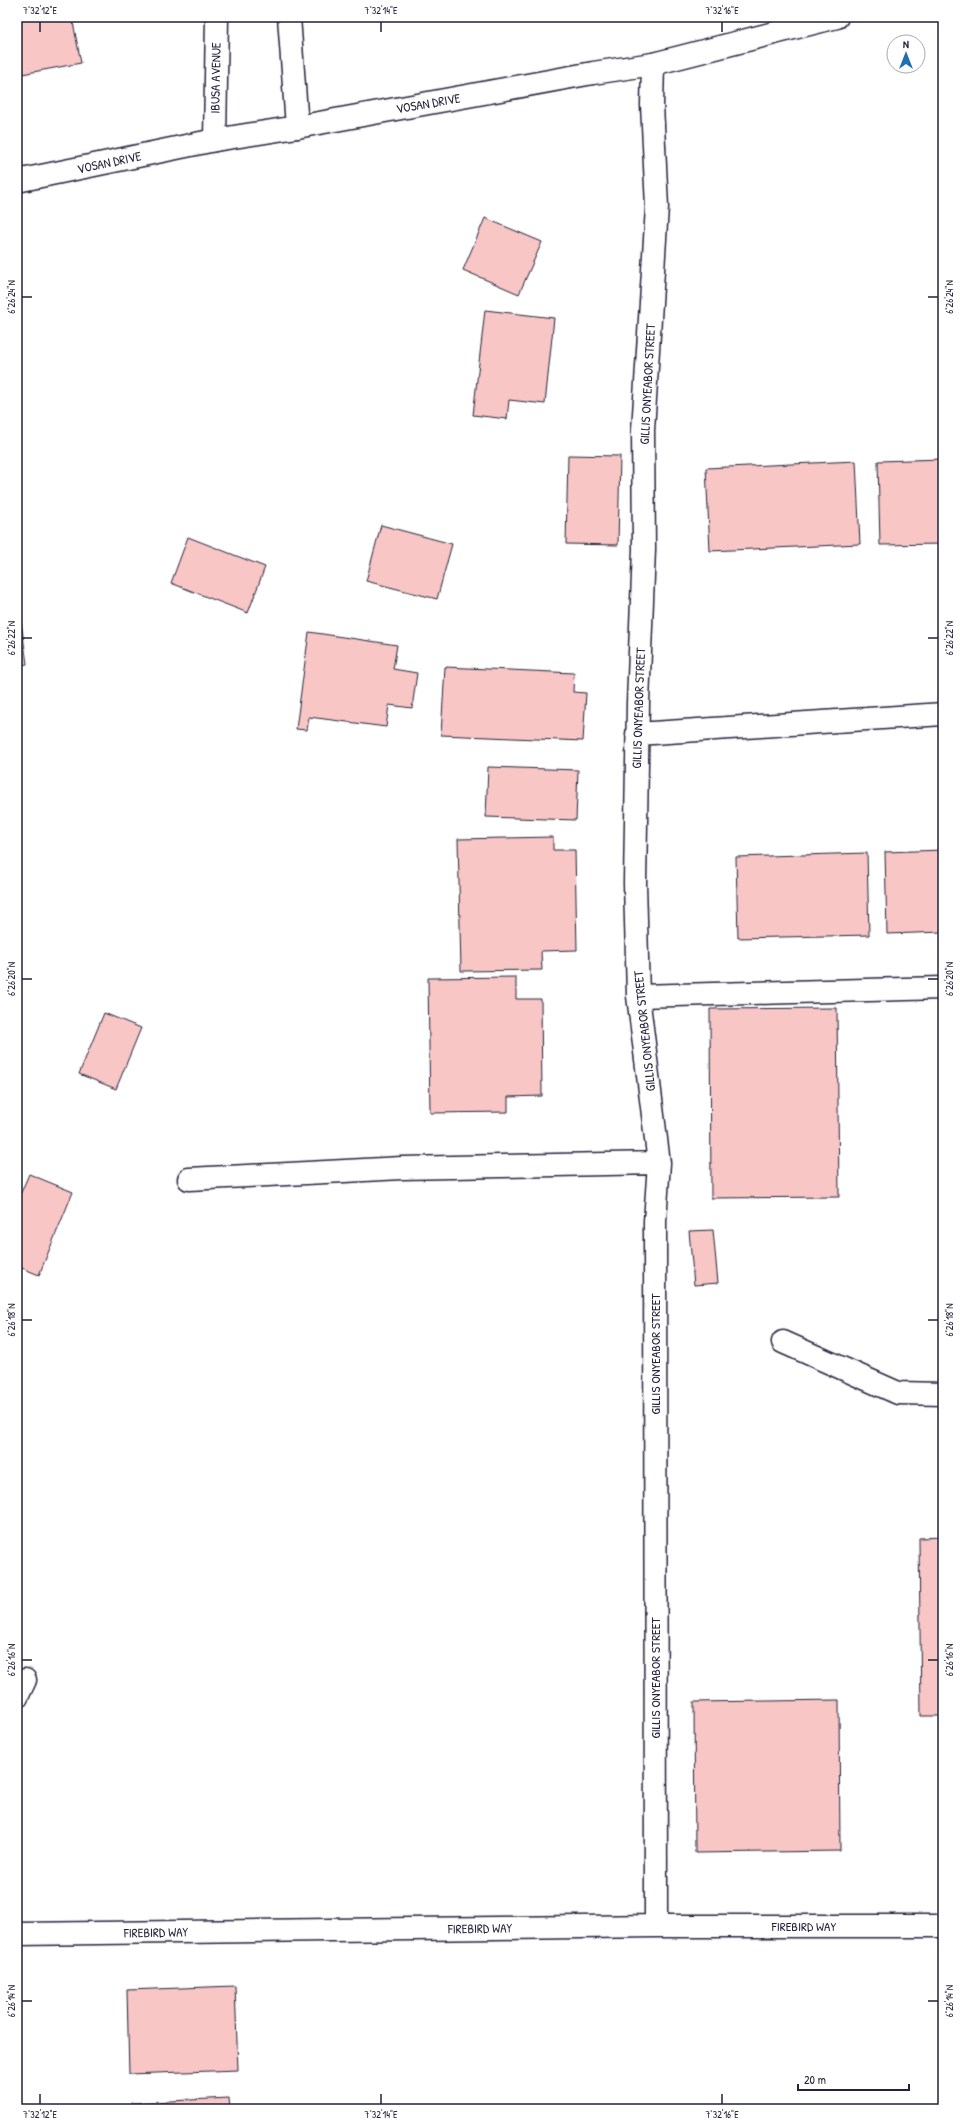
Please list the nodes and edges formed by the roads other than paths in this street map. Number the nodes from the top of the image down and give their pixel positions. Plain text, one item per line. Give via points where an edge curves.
1 (217, 17) edge
2 (289, 17) edge
3 (836, 17) edge
4 (653, 64) junction
5 (297, 127) junction
6 (215, 140) junction
7 (17, 181) edge
8 (943, 714) edge
9 (637, 734) junction
10 (943, 988) edge
11 (638, 996) junction
12 (659, 1163) junction
13 (189, 1179) dead end
14 (783, 1342) dead end
15 (943, 1394) edge
16 (656, 1926) junction
17 (943, 1926) edge
18 (17, 1934) edge

1 - 6 street, IBUSA AVENUE
2 - 5 street
3 - 4 street, VOSAN DRIVE
4 - 5 street, VOSAN DRIVE
4 - 9 street, GILLIS ONYEABOR STREET via 652,105 657,207 643,430 644,549
5 - 6 street, VOSAN DRIVE
6 - 7 street, VOSAN DRIVE
8 - 9 street
9 - 11 street, GILLIS ONYEABOR STREET via 635,883
10 - 11 street
11 - 12 street, GILLIS ONYEABOR STREET
12 - 13 street via 402,1168
12 - 16 street, GILLIS ONYEABOR STREET via 655,1237
14 - 15 street via 898,1393
16 - 17 street, FIREBIRD WAY
16 - 18 street, FIREBIRD WAY

